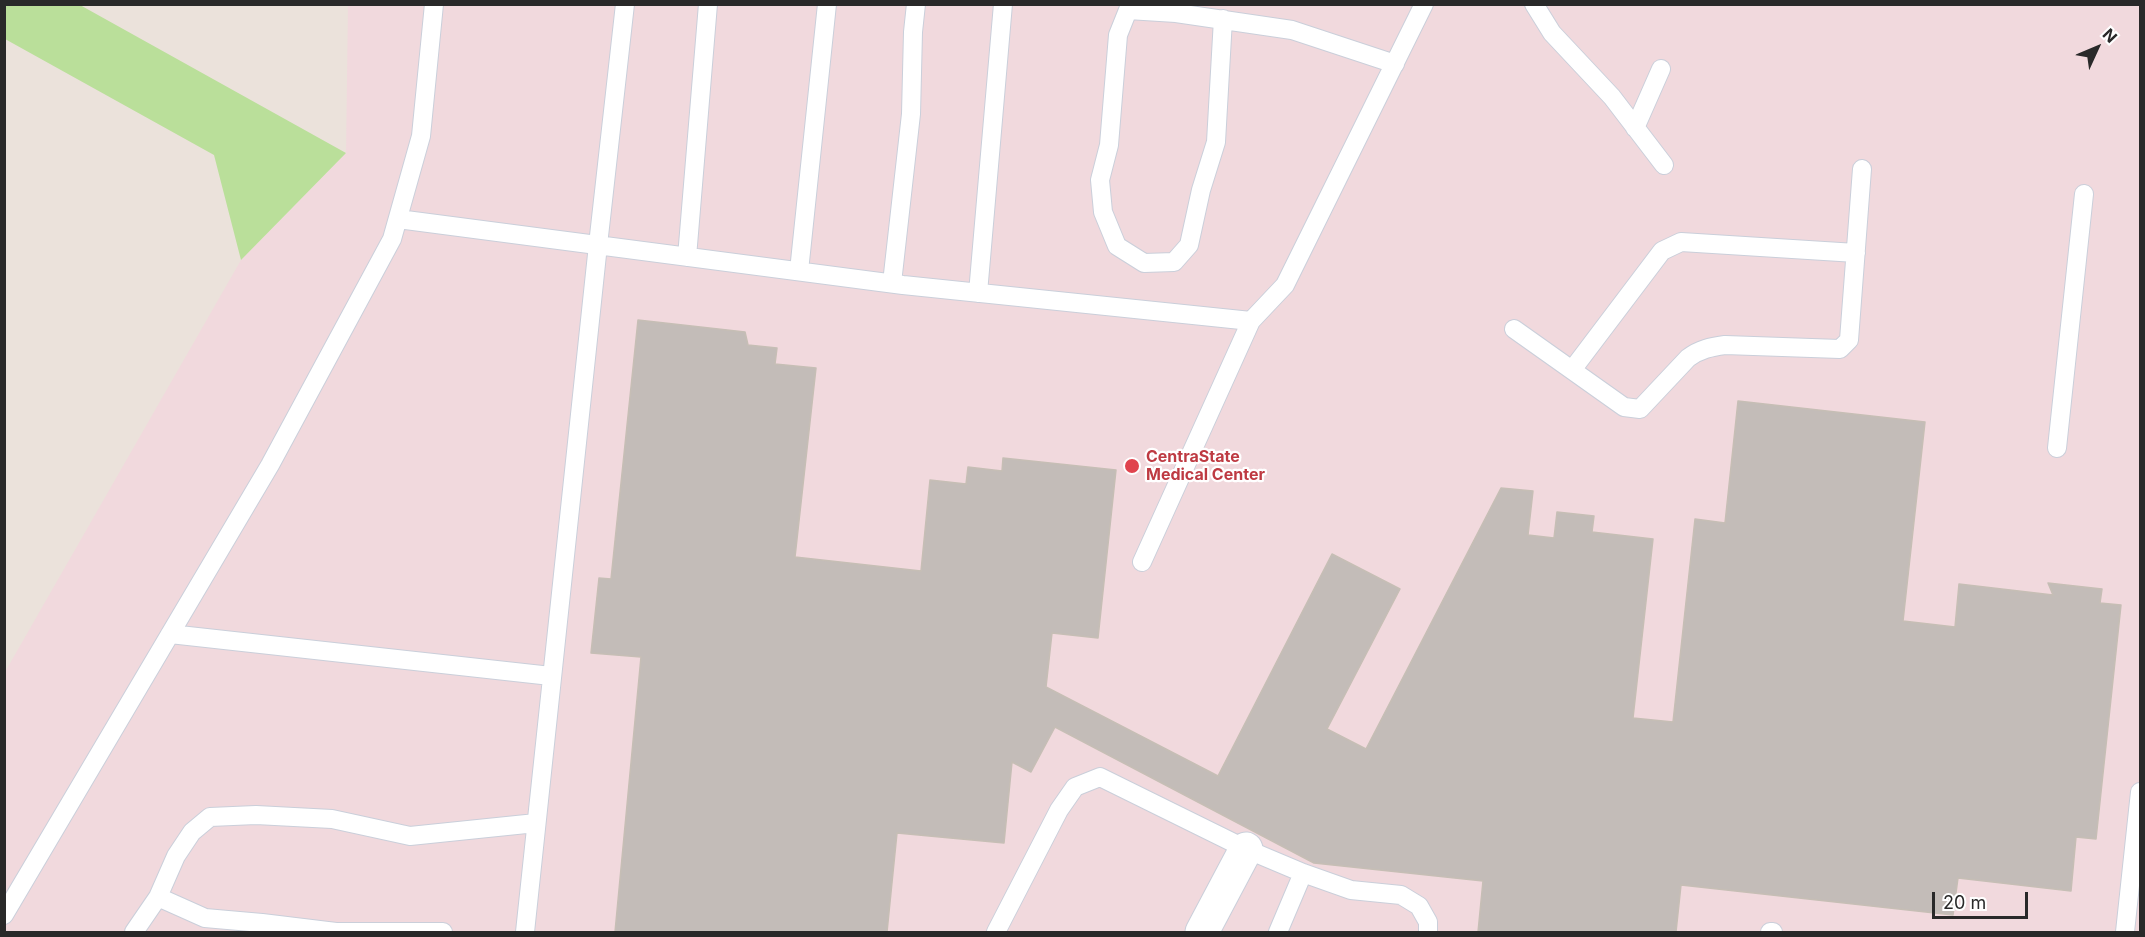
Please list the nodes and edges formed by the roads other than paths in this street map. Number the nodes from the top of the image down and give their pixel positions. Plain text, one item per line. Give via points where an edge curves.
1 (434, 4) edge
2 (626, 4) edge
3 (708, 4) edge
4 (827, 4) edge
5 (916, 4) edge
6 (1004, 4) edge
7 (1424, 4) edge
8 (1534, 4) edge
9 (1223, 19) junction
10 (1395, 64) junction
11 (1661, 69) dead end
12 (1635, 128) junction
13 (1664, 165) dead end
14 (1862, 169) dead end
15 (2084, 194) dead end
16 (398, 219) junction
17 (597, 245) junction
18 (1856, 253) junction
19 (687, 257) junction
20 (799, 271) junction
21 (892, 283) junction
22 (978, 293) junction
23 (1251, 321) junction
24 (1514, 329) dead end
25 (1572, 370) junction
26 (2057, 448) dead end
27 (1142, 562) dead end
28 (170, 634) junction
29 (551, 676) junction
30 (2140, 792) edge
31 (536, 823) junction
32 (1246, 849) junction
33 (1303, 873) junction
34 (158, 897) junction
35 (4, 915) edge
36 (134, 933) edge
37 (443, 933) edge
38 (525, 933) edge
39 (996, 933) edge
40 (1202, 933) edge
41 (1278, 933) edge
42 (1428, 933) edge
43 (2125, 933) edge

1 - 16 lane via 421,136
2 - 17 lane
3 - 19 lane
4 - 20 lane
5 - 21 lane via 911,114
6 - 22 lane
7 - 10 lane
8 - 12 lane via 1552,33 1612,97
9 - 9 lane via 1128,10 1118,35 1109,145 1100,180 1103,212 1117,246 1144,263 1174,262 1189,245 1216,142
9 - 10 lane via 1292,30
10 - 23 lane via 1285,285
11 - 12 lane
12 - 13 lane
14 - 18 lane
15 - 26 lane
16 - 17 lane
16 - 28 lane via 392,239 270,465
17 - 19 lane
17 - 29 lane
18 - 25 lane via 1681,242 1662,251
18 - 25 lane via 1848,340 1840,349 1708,347 1688,358 1640,409 1624,407
19 - 20 lane
20 - 21 lane
21 - 22 lane
22 - 23 lane
23 - 27 lane
24 - 25 lane
28 - 29 lane
28 - 35 lane
29 - 31 lane
30 - 43 lane
31 - 34 lane via 410,836 332,819 210,817 192,832 176,856
31 - 38 lane
32 - 33 lane
32 - 39 lane via 1100,777 1075,787 1059,810
32 - 40 street
33 - 41 lane
33 - 42 lane via 1351,890 1401,895 1419,906 1428,922
34 - 36 lane
34 - 37 lane via 206,918 336,933

